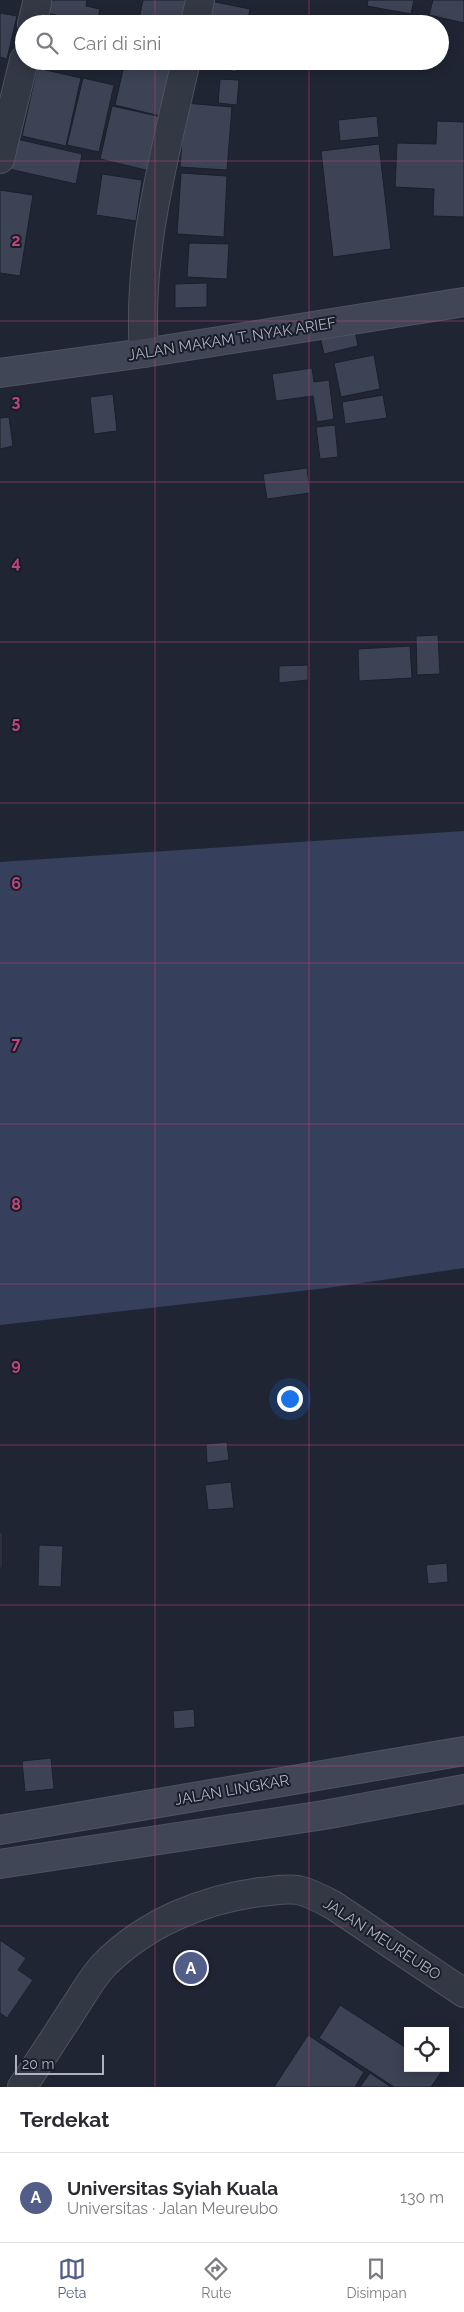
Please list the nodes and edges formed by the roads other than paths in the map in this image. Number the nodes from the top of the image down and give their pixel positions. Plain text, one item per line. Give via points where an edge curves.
1 (200, 0) edge
2 (197, 15) edge
3 (22, 70) edge
4 (184, 70) edge
5 (0, 159) edge
6 (464, 302) edge
7 (144, 353) junction
8 (0, 373) edge
9 (464, 1751) edge
10 (464, 1789) edge
11 (0, 1830) edge
12 (0, 1864) edge
13 (464, 1993) edge
14 (22, 2087) edge

1 - 2 street
3 - 5 street
4 - 7 street via 147,252 142,318
6 - 7 street, JALAN MAKAM T. NYAK ARIEF
7 - 8 street, JALAN MAKAM T. NYAK ARIEF
9 - 11 street, JALAN LINGKAR
10 - 12 street via 324,1816
13 - 14 street, JALAN MEUREUBO via 312,1894 278,1890 243,1894 194,1908 156,1926 124,1947 93,1979

